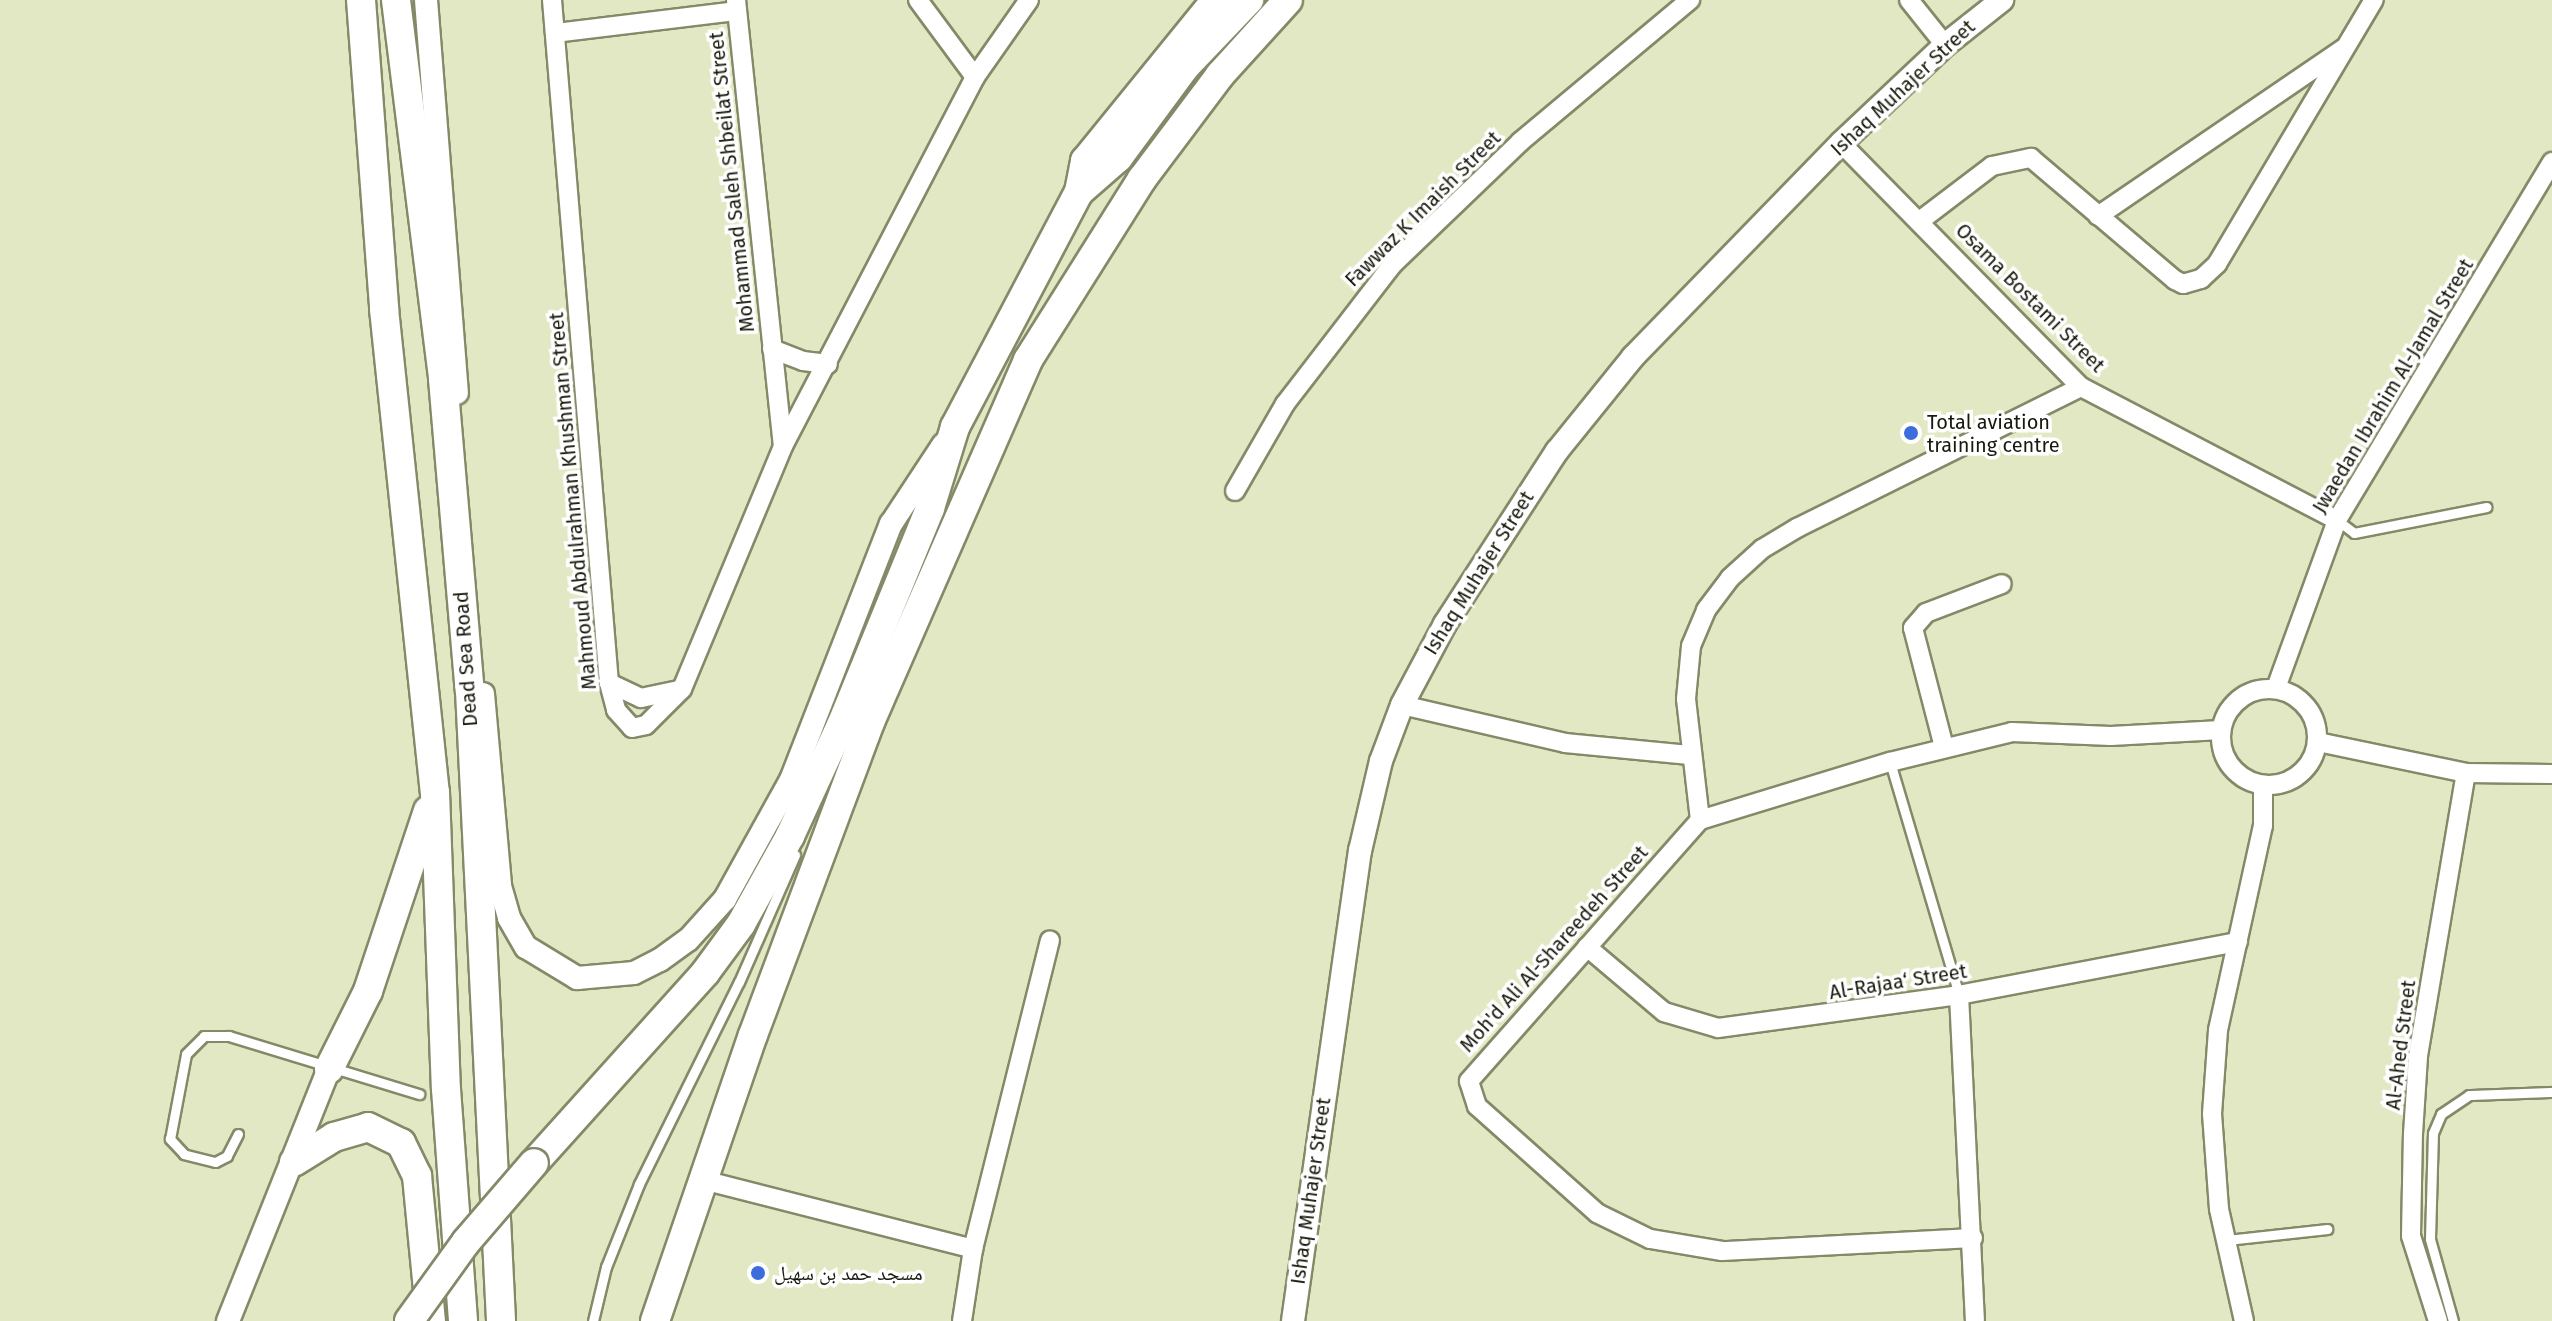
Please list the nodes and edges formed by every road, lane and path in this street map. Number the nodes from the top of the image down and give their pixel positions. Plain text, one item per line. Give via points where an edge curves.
1 (361, 0) edge
2 (396, 0) edge
3 (426, 0) edge
4 (552, 0) edge
5 (918, 0) edge
6 (1029, 0) edge
7 (1216, 0) edge
8 (1249, 0) edge
9 (1288, 0) edge
10 (1690, 0) edge
11 (1909, 0) edge
12 (2002, 0) edge
13 (2374, 0) edge
14 (737, 5) edge
15 (555, 33) junction
16 (1945, 45) junction
17 (2348, 45) junction
18 (975, 77) junction
19 (1841, 143) junction
20 (2552, 162) edge
21 (1079, 192) junction
22 (2098, 216) junction
23 (1921, 220) junction
24 (772, 349) junction
25 (828, 364) junction
26 (2081, 387) junction
27 (955, 427) junction
28 (783, 446) junction
29 (1235, 491) dead end
30 (2486, 507) dead end
31 (2337, 520) junction
32 (2002, 584) dead end
33 (609, 683) junction
34 (2276, 688) junction
35 (682, 689) junction
36 (1402, 705) junction
37 (2221, 730) junction
38 (2318, 742) junction
39 (1944, 747) junction
40 (1689, 755) junction
41 (1890, 762) junction
42 (822, 768) junction
43 (2466, 773) junction
44 (2552, 774) edge
45 (2263, 785) junction
46 (435, 792) junction
47 (1700, 820) junction
48 (1050, 940) dead end
49 (2238, 942) junction
50 (1587, 947) junction
51 (1959, 995) junction
52 (329, 1069) junction
53 (432, 1092) junction
54 (2552, 1092) edge
55 (489, 1126) junction
56 (238, 1134) dead end
57 (294, 1162) junction
58 (703, 1180) junction
59 (2431, 1200) junction
60 (2412, 1207) junction
61 (2327, 1229) dead end
62 (1973, 1238) junction
63 (2227, 1240) junction
64 (973, 1249) junction
65 (228, 1321) edge
66 (409, 1321) edge
67 (431, 1321) edge
68 (463, 1321) edge
69 (501, 1321) edge
70 (593, 1321) edge
71 (655, 1321) edge
72 (962, 1321) edge
73 (1293, 1321) edge
74 (1975, 1321) edge
75 (2244, 1321) edge
76 (2438, 1321) edge
77 (2453, 1321) edge

1 - 46 main road via 384,309
2 - 55 main road, Dead Sea Road via 443,379 469,676
3 - 27 street via 500,886 509,918 526,947 577,978 603,978 634,973 660,960 711,918 791,780 891,524
4 - 15 street, Mahmoud Abdulrahman Khushman Street
5 - 18 street
6 - 18 street, Mahmoud Abdulrahman Khushman Street
7 - 21 main road via 1085,161
8 - 21 main road via 1185,67 1118,158
9 - 58 main road via 1220,75 1142,179 1028,360 870,722
10 - 29 street, Fawwaz K Imaish Street via 1520,142 1393,264 1285,404
11 - 16 street
12 - 16 street, Ishaq Muhajer Street
13 - 17 street
14 - 15 street, Mohammad Saleh Shbeilat Street
14 - 24 street, Mohammad Saleh Shbeilat Street
15 - 33 street, Mahmoud Abdulrahman Khushman Street
16 - 19 street, Ishaq Muhajer Street
17 - 22 street
17 - 22 street via 2210,273 2183,284
18 - 25 street, Mahmoud Abdulrahman Khushman Street
19 - 23 street, Osama Bostami Street
19 - 36 street, Ishaq Muhajer Street via 1633,357 1557,451 1496,540
20 - 31 street, Jwaedan Ibrahim Al-Jamal Street
21 - 27 main road
22 - 23 street via 2031,158 2020,157 1992,166
23 - 26 street, Osama Bostami Street
24 - 25 street, Mohammad Saleh Shbeilat Street
24 - 28 street, Mohammad Saleh Shbeilat Street
25 - 28 street, Mahmoud Abdulrahman Khushman Street
26 - 31 street, Osama Bostami Street
26 - 40 street via 1797,528 1762,549 1730,578 1706,610 1691,646 1686,699
27 - 42 main road via 930,508
28 - 35 street, Mahmoud Abdulrahman Khushman Street
30 - 31 lane via 2354,533
31 - 34 street, Jwaedan Ibrahim Al-Jamal Street
32 - 39 street via 1926,613 1913,628
33 - 35 street via 641,698
33 - 35 street, Mahmoud Abdulrahman Khushman Street via 616,710 632,728 646,725
34 - 37 street via 2241,699 2231,707
34 - 38 street via 2299,698 2314,718
36 - 40 street via 1565,743
36 - 73 street, Ishaq Muhajer Street via 1381,761 1360,851
37 - 39 street via 2111,736 2012,732
37 - 45 street via 2224,755 2239,775
38 - 43 street
38 - 45 street via 2308,766 2288,781
39 - 41 street
40 - 47 street
41 - 47 street
41 - 51 lane
42 - 66 main road, bridge via 776,863 705,973 466,1242
42 - 70 lane via 805,829 758,941 639,1184 601,1280
43 - 44 street
43 - 60 street, Al-Ahed Street via 2418,1056
45 - 49 street via 2263,826
46 - 52 main road via 368,991
46 - 53 main road
47 - 50 street, Moh'd Ali Al-Shareedeh Street
48 - 64 street
49 - 51 street, Al-Rajaa‘ Street
49 - 63 street via 2218,1030 2212,1114 2213,1157
50 - 51 street, Al-Rajaa‘ Street via 1664,1012 1718,1028
50 - 62 street, Moh'd Ali Al-Shareedeh Street via 1474,1069 1469,1088 1477,1106 1597,1213 1650,1239 1722,1251
51 - 62 street
52 - 53 lane
52 - 56 lane via 221,1034 197,1041 186,1054 170,1139 184,1154 215,1162 227,1156
52 - 57 street
53 - 55 main road
53 - 68 main road
54 - 59 lane via 2489,1092 2454,1102 2433,1133
55 - 69 main road, Dead Sea Road
57 - 65 street
57 - 67 main road via 334,1137 368,1127 401,1143 417,1176
58 - 64 street
58 - 71 main road
59 - 60 lane
59 - 77 lane via 2433,1262
60 - 76 street, Al-Ahed Street via 2411,1236
61 - 63 lane
62 - 74 street
63 - 75 street
64 - 72 street

